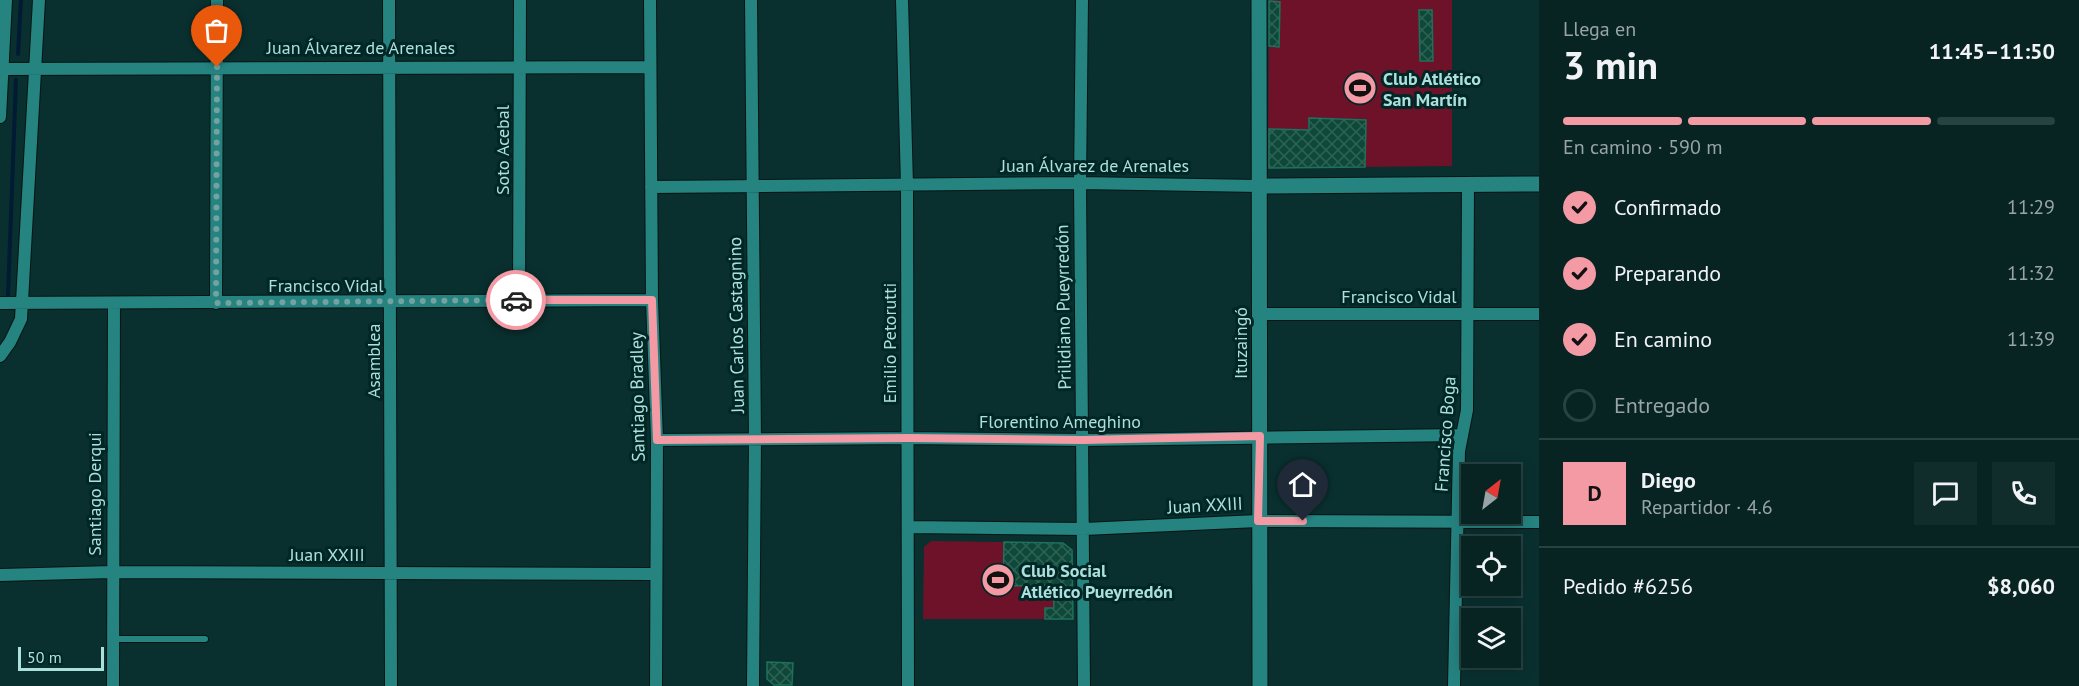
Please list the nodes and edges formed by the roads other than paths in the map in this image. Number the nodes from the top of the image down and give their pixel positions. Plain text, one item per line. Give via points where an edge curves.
1 (6, 0) edge
2 (39, 0) edge
3 (217, 0) edge
4 (389, 0) edge
5 (520, 0) edge
6 (650, 0) edge
7 (751, 0) edge
8 (902, 0) edge
9 (1082, 0) edge
10 (1259, 0) edge
11 (390, 66) junction
12 (217, 67) junction
13 (520, 67) junction
14 (650, 67) junction
15 (1, 69) edge
16 (34, 70) junction
17 (0, 117) edge
18 (1080, 183) junction
19 (1468, 184) junction
20 (1539, 184) edge
21 (753, 185) junction
22 (907, 185) junction
23 (1259, 186) junction
24 (651, 187) junction
25 (519, 300) junction
26 (652, 300) junction
27 (0, 303) edge
28 (21, 303) junction
29 (114, 303) junction
30 (216, 303) junction
31 (391, 303) junction
32 (1260, 314) junction
33 (1468, 314) junction
34 (1539, 314) edge
35 (0, 356) edge
36 (1462, 435) junction
37 (1260, 436) junction
38 (908, 438) junction
39 (657, 440) junction
40 (755, 440) junction
41 (1083, 440) junction
42 (1258, 521) junction
43 (1539, 522) edge
44 (1458, 523) junction
45 (908, 527) junction
46 (1084, 529) junction
47 (112, 572) junction
48 (391, 572) junction
49 (0, 574) edge
50 (654, 574) junction
51 (112, 639) junction
52 (205, 639) dead end
53 (112, 686) edge
54 (391, 686) edge
55 (656, 686) edge
56 (753, 686) edge
57 (908, 686) edge
58 (1084, 686) edge
59 (1260, 686) edge
60 (1454, 686) edge

1 - 15 street
2 - 16 street
3 - 12 street
4 - 11 street, Asamblea
5 - 13 street, Soto Acebal
6 - 14 street, Santiago Bradley
7 - 21 street, Juan Carlos Castagnino
8 - 22 street, Emilio Petorutti
9 - 18 street, Prilidiano Pueyrredón
10 - 23 street, Ituzaingó
11 - 12 street, Juan Álvarez de Arenales
11 - 13 street, Juan Álvarez de Arenales
11 - 31 street, Asamblea
12 - 16 street, Juan Álvarez de Arenales
12 - 30 street
13 - 14 street, Juan Álvarez de Arenales
13 - 25 street, Soto Acebal
14 - 24 street, Santiago Bradley
15 - 16 street, Juan Álvarez de Arenales
15 - 17 street
16 - 28 street
18 - 22 street, Juan Álvarez de Arenales
18 - 23 street, Juan Álvarez de Arenales
18 - 41 street, Prilidiano Pueyrredón
19 - 20 street, Juan Álvarez de Arenales
19 - 23 street, Juan Álvarez de Arenales
19 - 33 street, Francisco Boga
21 - 22 street, Juan Álvarez de Arenales
21 - 24 street, Juan Álvarez de Arenales
21 - 40 street, Juan Carlos Castagnino
22 - 38 street, Emilio Petorutti
23 - 32 street, Ituzaingó
24 - 26 street, Santiago Bradley
25 - 26 street, Francisco Vidal
25 - 31 street, Francisco Vidal
26 - 39 street, Santiago Bradley
27 - 28 street, Francisco Vidal
28 - 29 street, Francisco Vidal
28 - 35 street via 18,328
29 - 30 street, Francisco Vidal
29 - 47 street, Santiago Derqui
30 - 31 street, Francisco Vidal
31 - 48 street, Asamblea
32 - 33 street, Francisco Vidal
32 - 37 street, Ituzaingó
33 - 34 street, Francisco Vidal
33 - 36 street, Francisco Boga via 1467,410
36 - 37 street, Florentino Ameghino
36 - 44 street, Francisco Boga
37 - 41 street, Florentino Ameghino
37 - 42 street, Ituzaingó
38 - 40 street, Florentino Ameghino
38 - 41 street, Florentino Ameghino
38 - 45 street, Emilio Petorutti
39 - 40 street, Florentino Ameghino
39 - 50 street, Santiago Bradley
40 - 56 street, Juan Carlos Castagnino
41 - 46 street, Prilidiano Pueyrredón
42 - 44 street, Juan XXIII
42 - 46 street, Juan XXIII
42 - 59 street, Ituzaingó
43 - 44 street, Juan XXIII
44 - 60 street, Francisco Boga
45 - 46 street, Juan XXIII
45 - 57 street, Emilio Petorutti
46 - 58 street, Prilidiano Pueyrredón
47 - 48 street, Juan XXIII
47 - 49 street, Juan XXIII
47 - 51 street, Santiago Derqui
48 - 50 street, Juan XXIII
48 - 54 street, Asamblea
50 - 55 street, Santiago Bradley
51 - 52 lane
51 - 53 street, Santiago Derqui

